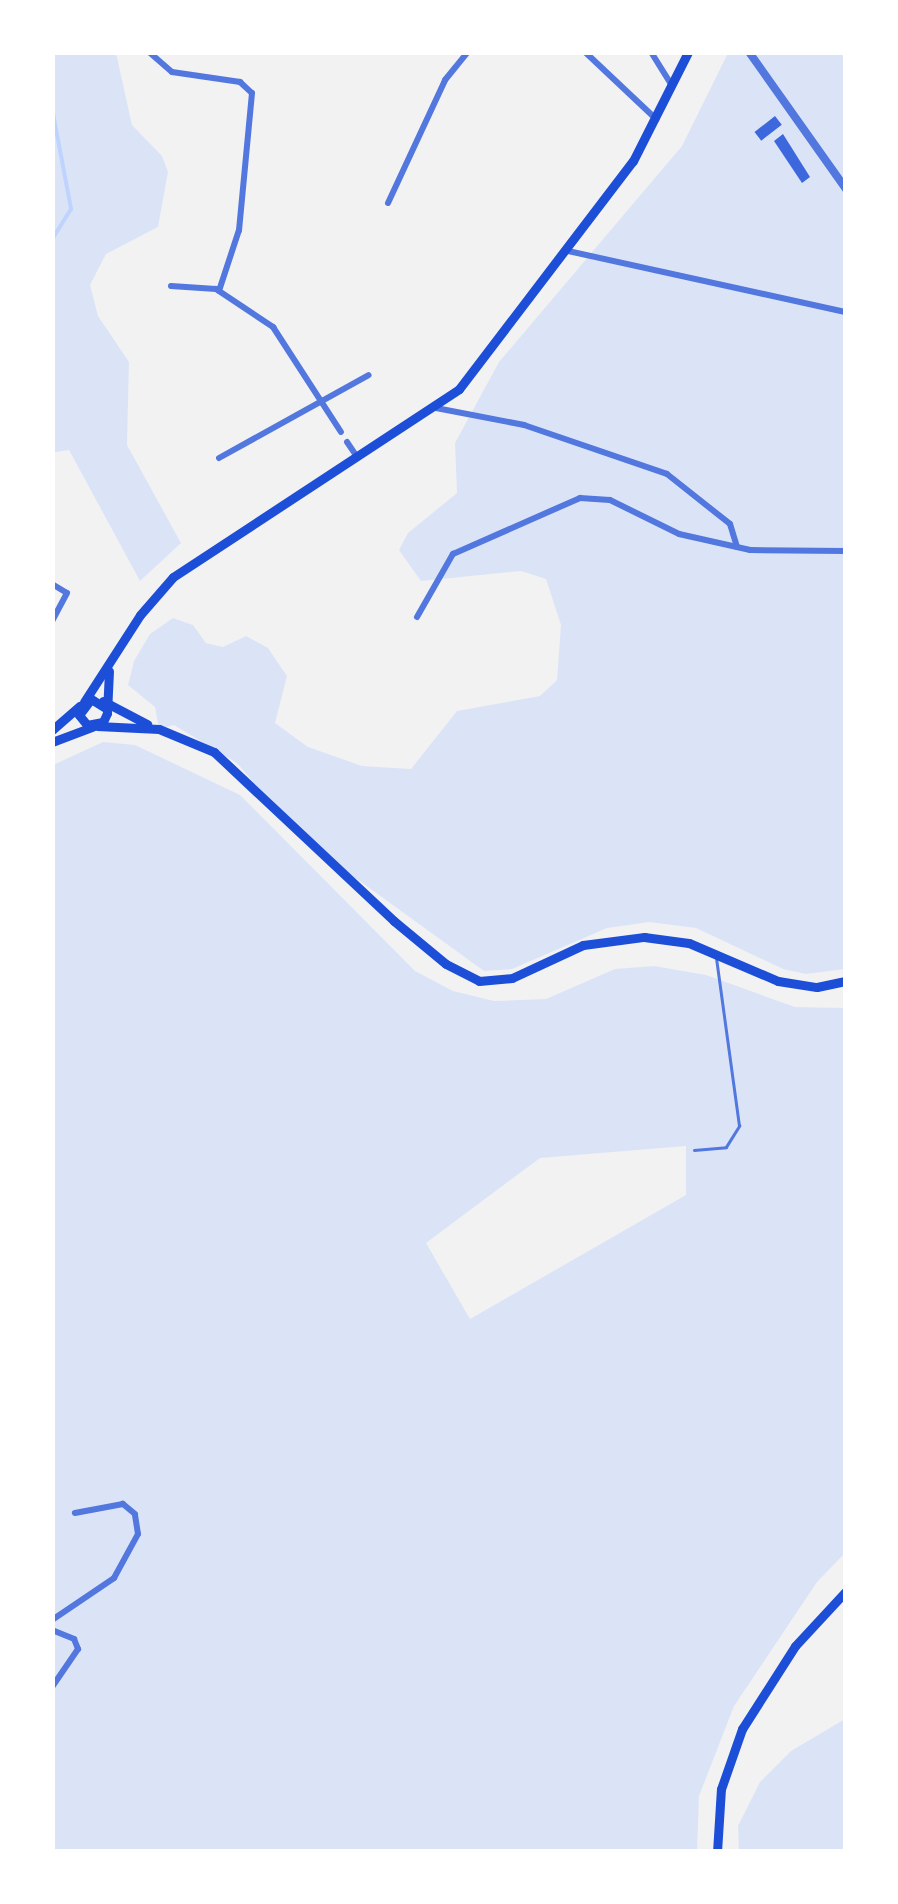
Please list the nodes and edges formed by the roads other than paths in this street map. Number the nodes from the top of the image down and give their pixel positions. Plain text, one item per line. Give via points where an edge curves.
1 (150, 52) edge
2 (468, 52) edge
3 (585, 52) edge
4 (652, 52) edge
5 (688, 52) edge
6 (749, 52) edge
7 (672, 86) junction
8 (657, 120) junction
9 (846, 189) edge
10 (388, 203) dead end
11 (568, 250) junction
12 (171, 286) dead end
13 (220, 291) junction
14 (846, 312) edge
15 (369, 375) dead end
16 (320, 398) junction
17 (436, 408) junction
18 (341, 432) dead end
19 (347, 442) dead end
20 (219, 458) dead end
21 (357, 458) junction
22 (737, 547) junction
23 (846, 550) edge
24 (52, 584) edge
25 (417, 618) dead end
26 (52, 621) edge
27 (112, 662) junction
28 (83, 703) junction
29 (104, 704) junction
30 (96, 726) junction
31 (158, 729) junction
32 (52, 730) edge
33 (52, 742) edge
34 (716, 954) junction
35 (846, 981) edge
36 (694, 1150) dead end
37 (75, 1513) dead end
38 (846, 1591) edge
39 (52, 1620) edge
40 (52, 1630) edge
41 (52, 1687) edge
42 (717, 1852) edge

1 - 13 street via 172,72 244,83 252,93 240,224
2 - 10 street via 445,80
3 - 8 street
4 - 7 street
5 - 7 main road
6 - 9 street
7 - 8 main road
8 - 11 main road
11 - 14 street
11 - 17 main road via 463,384
12 - 13 street
13 - 16 street via 276,330
15 - 16 street
16 - 18 street
16 - 20 street
17 - 21 main road
17 - 22 street via 524,426 667,474 726,520
19 - 21 street
21 - 27 main road via 174,577 146,606
22 - 23 street via 786,554
22 - 25 street via 679,534 610,500 580,498 453,554
24 - 26 street via 67,593
27 - 28 main road
27 - 29 main road
28 - 29 main road
28 - 30 main road via 82,721
28 - 32 main road
29 - 30 main road
29 - 31 main road
30 - 31 main road
30 - 33 main road
31 - 34 main road via 224,760 304,840 462,974 479,981 512,978 583,944 625,938 666,938
34 - 35 main road via 778,982 816,987
34 - 36 lane via 738,1126 726,1147
37 - 39 street via 123,1504 135,1514 138,1534 114,1578
38 - 42 main road via 795,1646 742,1729 721,1789
40 - 41 street via 74,1639 78,1649

